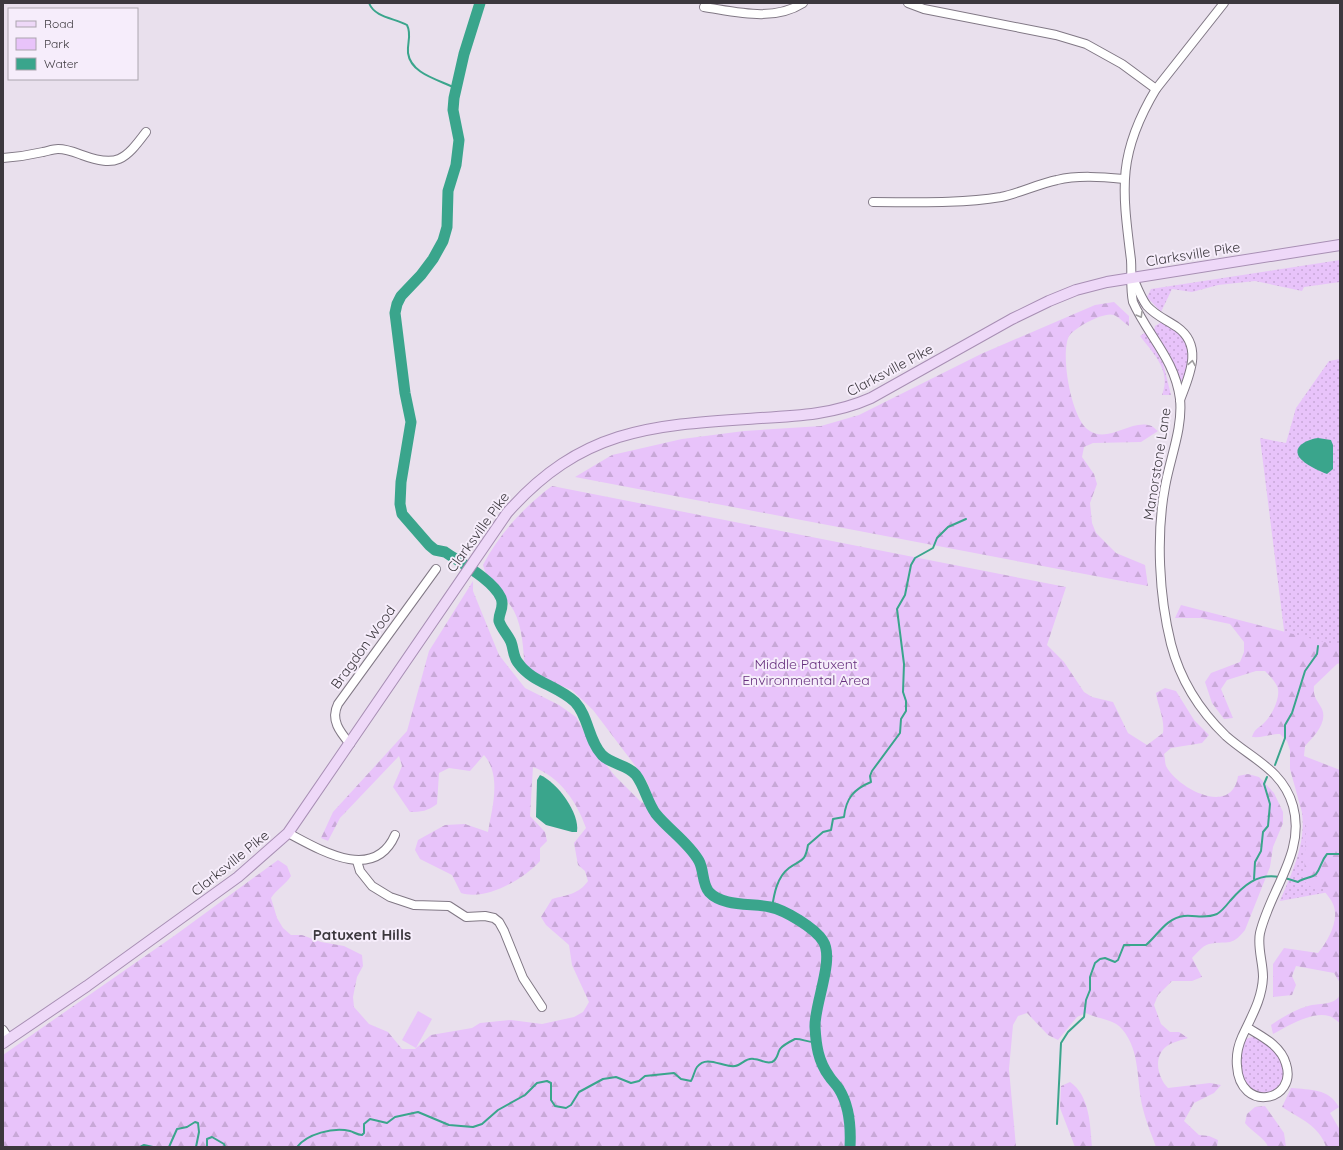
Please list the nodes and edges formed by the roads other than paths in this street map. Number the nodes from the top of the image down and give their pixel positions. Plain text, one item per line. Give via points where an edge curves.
1 (803, 3) edge
2 (908, 3) edge
3 (1224, 3) edge
4 (704, 7) dead end
5 (1156, 89) junction
6 (146, 132) dead end
7 (3, 158) edge
8 (1124, 179) junction
9 (873, 202) dead end
10 (1340, 245) edge
11 (1133, 278) junction
12 (1180, 400) junction
13 (436, 568) dead end
14 (350, 744) junction
15 (288, 833) junction
16 (395, 835) dead end
17 (357, 860) junction
18 (542, 1007) dead end
19 (1248, 1028) junction
20 (3, 1030) edge
21 (6, 1041) edge

1 - 4 street via 768,14 745,14
2 - 5 street via 924,9 1056,35 1079,42 1103,52
3 - 5 street
5 - 8 street via 1132,138
6 - 7 street via 131,153 108,162 57,149
8 - 9 street via 1069,178 988,198
8 - 11 street via 1124,203
10 - 11 main road, Clarksville Pike
11 -> 12 street, Manorstone Lane via 1133,302 1168,360
12 -> 11 street, Manorstone Lane via 1192,367 1191,345 1183,332 1159,317 1147,305
11 - 14 main road, Clarksville Pike via 1091,286 1041,304 855,405 810,415 664,426 635,431 606,440 571,458 532,486 507,513
12 - 19 street, Manorstone Lane via 1178,430 1165,486 1160,524 1162,580 1168,630 1182,675 1205,713 1226,736 1277,775 1289,795 1295,815 1296,831 1287,865 1259,938 1262,987
13 - 14 street, Bragdon Wood via 335,708 337,727
14 - 15 main road, Clarksville Pike
15 - 17 street via 336,856
15 - 21 main road, Clarksville Pike via 238,877
16 - 17 street via 383,852 371,858
17 - 18 street via 360,871 372,886 390,897 414,905 449,906 466,917 494,918 499,922 523,978
19 - 19 street, Manorstone Lane via 1242,1037 1237,1056 1239,1080 1252,1095 1266,1098 1273,1096 1286,1082 1286,1062 1271,1043
20 - 21 street

